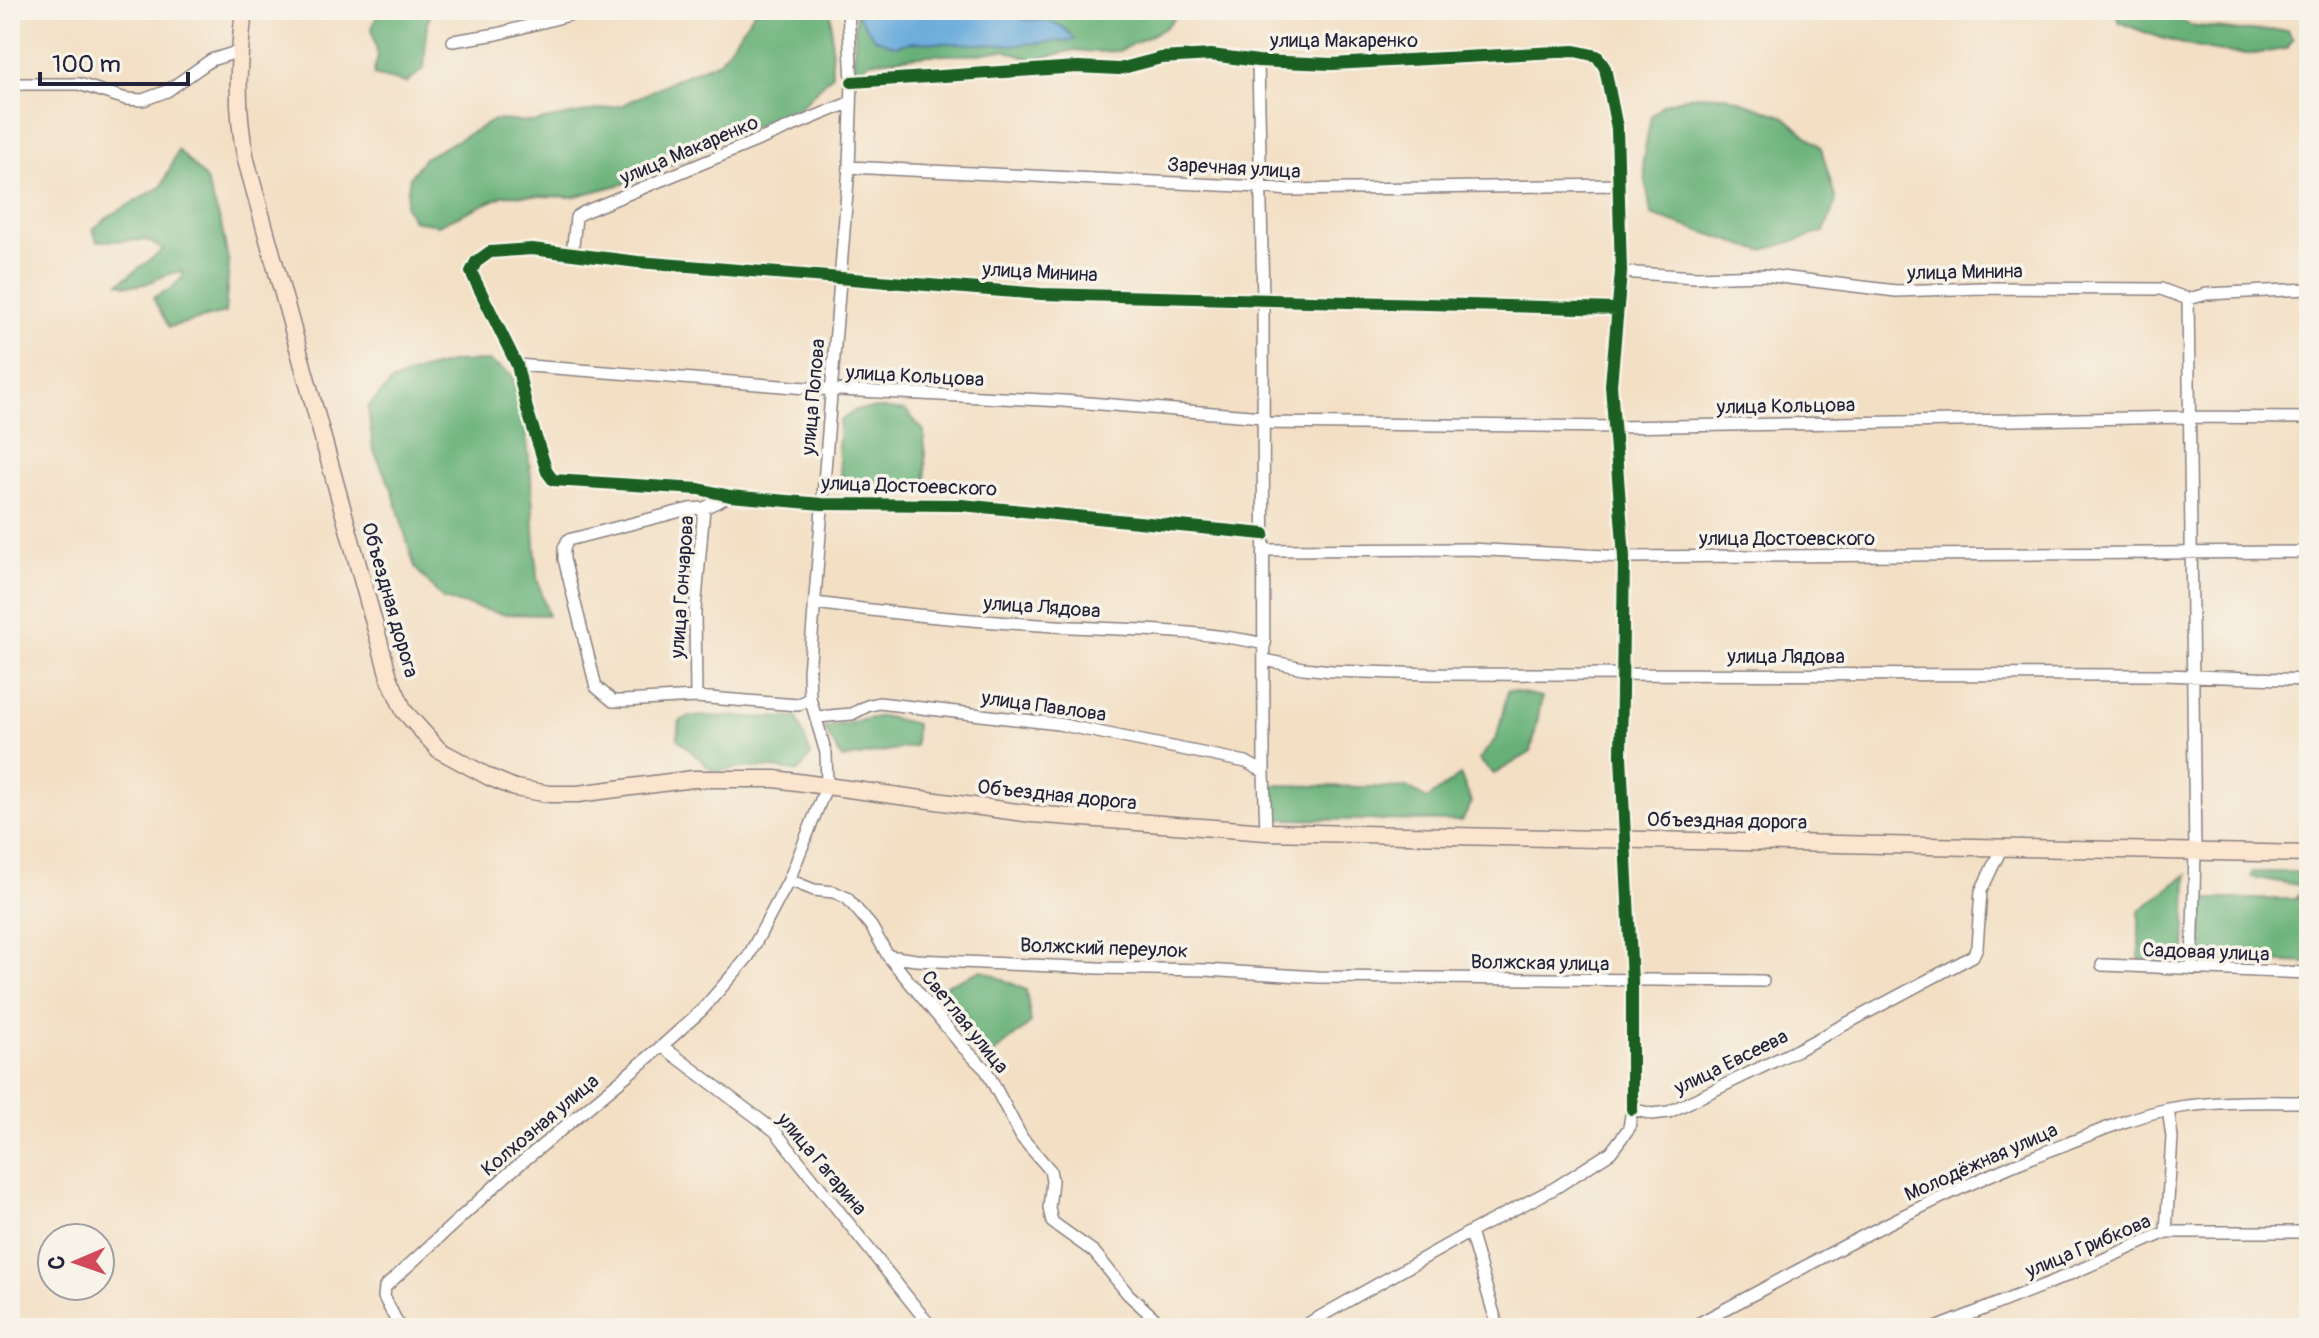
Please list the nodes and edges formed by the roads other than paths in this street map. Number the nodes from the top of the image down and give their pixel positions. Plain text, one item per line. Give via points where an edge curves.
1 (244, 10) edge
2 (588, 10) edge
3 (848, 10) edge
4 (453, 41) dead end
5 (240, 51) junction
6 (1258, 61) junction
7 (852, 82) junction
8 (10, 84) edge
9 (851, 102) junction
10 (849, 167) junction
11 (1618, 185) junction
12 (1260, 187) junction
13 (572, 255) junction
14 (1621, 272) junction
15 (841, 279) junction
16 (2309, 289) edge
17 (2188, 299) junction
18 (1263, 301) junction
19 (1617, 309) junction
20 (517, 365) junction
21 (832, 389) junction
22 (2190, 417) junction
23 (2309, 418) edge
24 (1263, 420) junction
25 (1616, 427) junction
26 (730, 496) junction
27 (822, 504) junction
28 (704, 508) junction
29 (1264, 534) junction
30 (1265, 550) junction
31 (2309, 552) edge
32 (2191, 553) junction
33 (1624, 557) junction
34 (816, 603) junction
35 (1265, 644) junction
36 (1265, 660) junction
37 (1623, 676) junction
38 (2192, 677) junction
39 (2309, 680) edge
40 (696, 697) junction
41 (810, 698) junction
42 (817, 717) junction
43 (1264, 772) junction
44 (827, 785) junction
45 (1266, 832) junction
46 (1625, 838) junction
47 (2002, 847) junction
48 (2195, 852) junction
49 (2309, 854) edge
50 (789, 880) junction
51 (888, 956) junction
52 (2102, 965) dead end
53 (2192, 969) junction
54 (2309, 973) edge
55 (1318, 977) joint
56 (1763, 981) dead end
57 (1632, 982) junction
58 (662, 1046) junction
59 (2309, 1102) edge
60 (1632, 1109) junction
61 (2168, 1109) junction
62 (1470, 1232) junction
63 (2166, 1232) junction
64 (2309, 1232) edge
65 (400, 1328) edge
66 (932, 1328) edge
67 (1165, 1328) edge
68 (1300, 1328) edge
69 (1498, 1328) edge
70 (1690, 1328) edge
71 (1936, 1328) edge

1 - 5 main road, Объездная дорога
2 - 4 street
3 - 7 street, улица Попова
5 - 8 street via 211,60 167,91 143,100 79,84
5 - 44 main road, Объездная дорога via 237,95 246,160 389,677 404,711 439,750 464,766 515,788 549,794 693,779
6 - 7 street, улица Макаренко via 1211,55 1161,58 1119,69
6 - 11 street, улица Макаренко via 1358,63 1575,51 1597,56 1612,93
6 - 12 street
7 - 9 street, улица Попова
9 - 10 street, улица Попова
9 - 13 street, улица Макаренко via 584,212 576,217
10 - 12 street, Заречная улица
10 - 15 street, улица Попова
11 - 12 street, Заречная улица
11 - 14 street
12 - 18 street
13 - 15 street, улица Минина
13 - 20 street, улица Минина via 505,249 476,262 471,272
14 - 17 street, улица Минина via 1764,275 1896,291 2161,289
14 - 19 street
15 - 18 street, улица Минина via 1041,294
15 - 21 street, улица Попова
16 - 17 street, улица Минина
17 - 22 street
18 - 19 street, улица Минина
18 - 24 street
19 - 25 street via 1611,385
20 - 21 street, улица Кольцова
20 - 26 street, улица Достоевского via 553,480 699,489
21 - 24 street, улица Кольцова via 1063,401
21 - 27 street, улица Попова
22 - 23 street, улица Кольцова
22 - 25 street, улица Кольцова
22 - 32 street
24 - 25 street, улица Кольцова
24 - 29 street
25 - 33 street
26 - 27 street, улица Достоевского
26 - 28 street, улица Гончарова
27 - 29 street, улица Достоевского via 961,505
27 - 34 street, улица Попова
28 - 40 street, улица Гончарова via 695,611
28 - 40 street via 568,540 564,548 596,687 613,701
29 - 30 street
30 - 33 street, улица Достоевского via 1469,549
30 - 35 street
31 - 32 street, улица Достоевского
32 - 33 street, улица Достоевского
32 - 38 street
33 - 37 street
34 - 35 street, улица Лядова via 901,615 1217,635
34 - 41 street, улица Попова
35 - 36 street
36 - 37 street, улица Лядова via 1332,671
36 - 43 street
37 - 38 street, улица Лядова
37 - 46 street
38 - 39 street, улица Лядова
38 - 48 street
40 - 41 street via 789,705
41 - 42 street, улица Попова
42 - 43 street, улица Павлова via 852,714 879,703 1058,724 1246,762
42 - 44 street, улица Попова
43 - 45 street
44 - 45 main road, Объездная дорога via 1032,814
44 - 50 street, Колхозная улица
45 - 46 main road, Объездная дорога
46 - 47 main road, Объездная дорога
46 - 57 street
47 - 48 main road, Объездная дорога
47 - 60 street, улица Евсеева via 1981,891 1973,956 1669,1112
48 - 49 main road, Объездная дорога
48 - 53 street
50 - 51 street, Светлая улица via 847,898
50 - 58 street, Колхозная улица via 748,957
51 - 55 street, Волжский переулок
51 - 67 street, Светлая улица via 986,1070 1022,1138 1050,1170 1052,1222 1094,1252
52 - 53 street, Садовая улица
53 - 54 street, Садовая улица
55 - 57 street, Волжская улица
56 - 57 street, Волжская улица
57 - 60 street
58 - 65 street, Колхозная улица via 509,1173 385,1287 384,1297
58 - 66 street, улица Гагарина via 775,1131
59 - 61 street, Молодёжная улица
60 - 62 street via 1625,1136 1611,1152
61 - 63 street via 2172,1137
61 - 70 street, Молодёжная улица via 2010,1165
62 - 68 street
62 - 69 street
63 - 64 street, улица Грибкова
63 - 71 street, улица Грибкова

